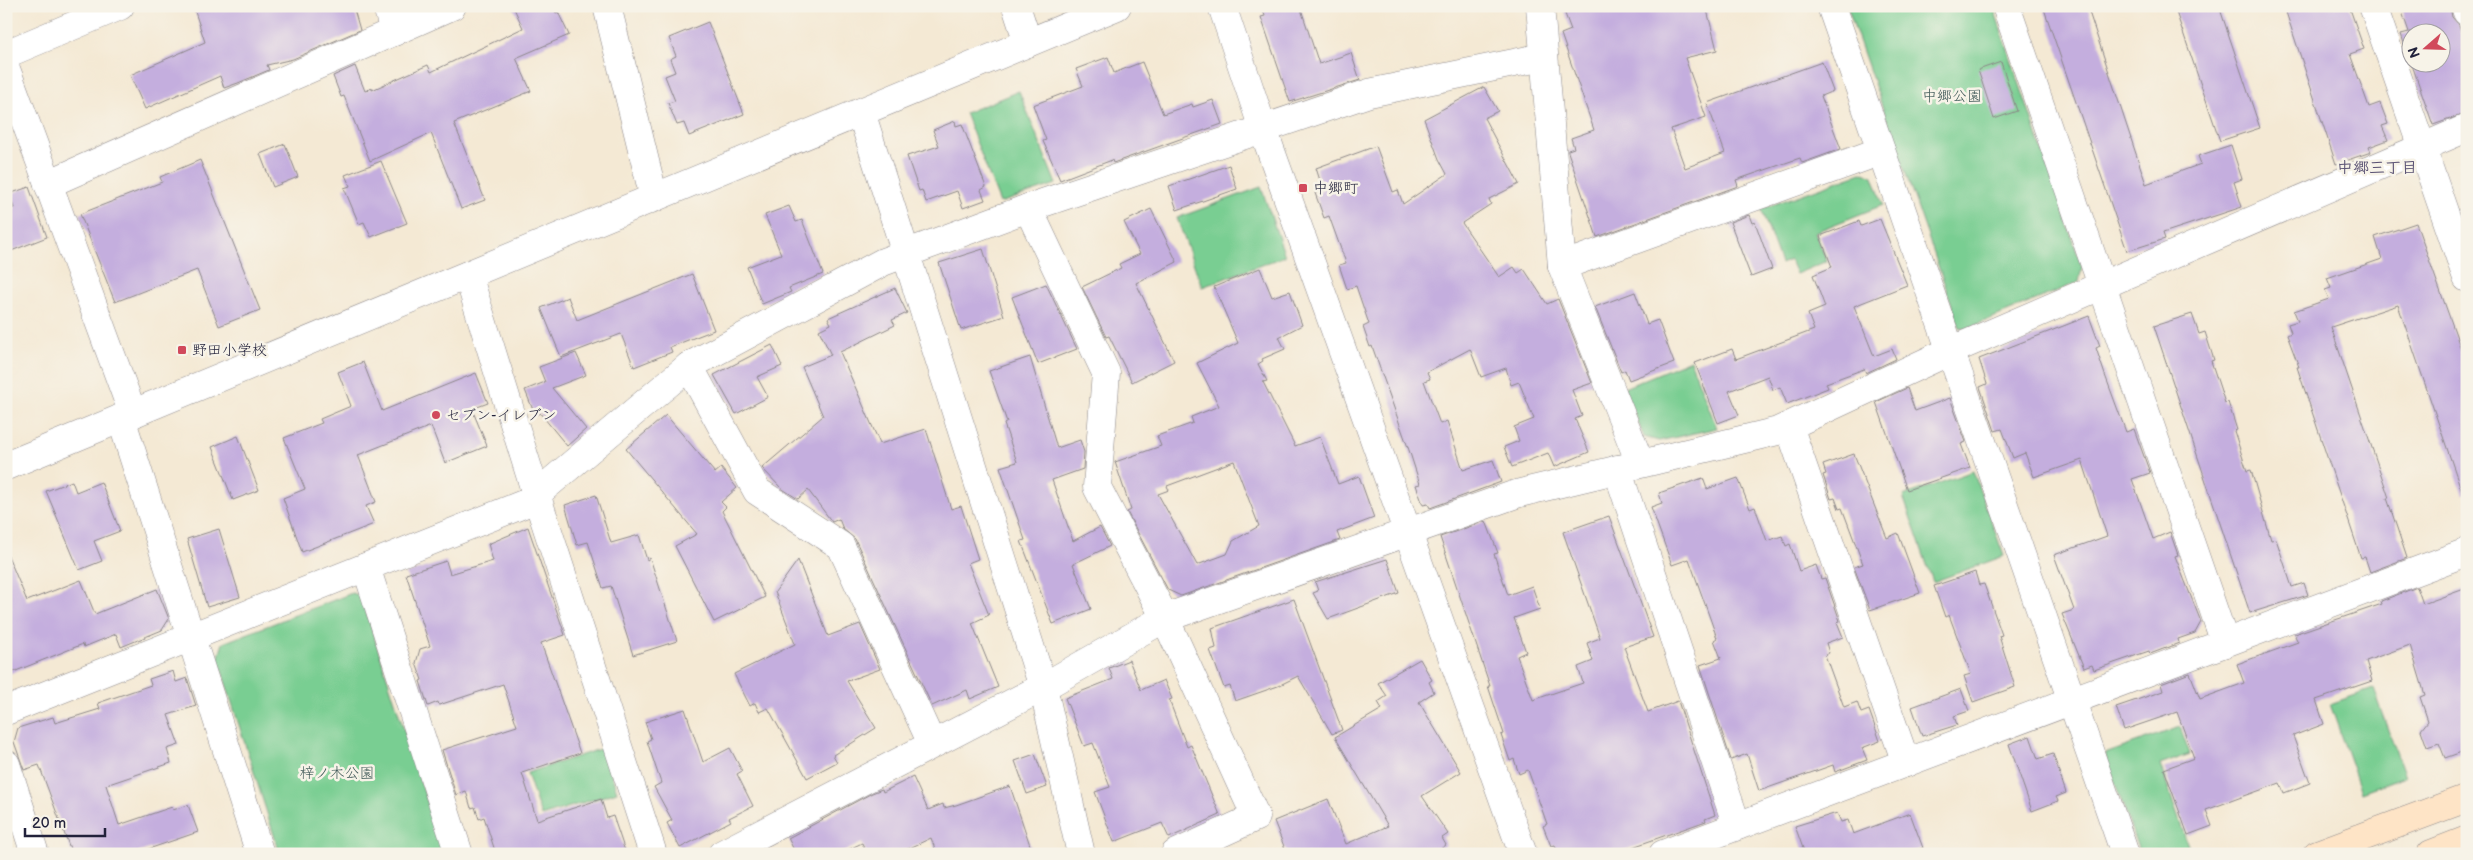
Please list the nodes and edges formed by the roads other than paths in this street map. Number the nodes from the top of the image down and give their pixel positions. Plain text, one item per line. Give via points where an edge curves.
1 (120, 6) edge
2 (452, 6) edge
3 (607, 6) edge
4 (1016, 6) edge
5 (1117, 6) edge
6 (1222, 6) edge
7 (1540, 6) edge
8 (1831, 6) edge
9 (2006, 6) edge
10 (2373, 6) edge
11 (2465, 6) edge
12 (2467, 12) edge
13 (390, 19) edge
14 (1028, 43) junction
15 (6, 54) edge
16 (1543, 56) junction
17 (6, 69) edge
18 (860, 112) junction
19 (2467, 128) edge
20 (1263, 129) junction
21 (2422, 148) junction
22 (1881, 151) junction
23 (48, 184) junction
24 (654, 198) junction
25 (1028, 208) junction
26 (905, 254) junction
27 (1562, 266) junction
28 (468, 275) junction
29 (2467, 278) edge
30 (2102, 285) junction
31 (1950, 350) junction
32 (690, 366) junction
33 (127, 416) junction
34 (1789, 426) junction
35 (6, 466) edge
36 (1629, 466) junction
37 (536, 494) junction
38 (1408, 532) junction
39 (2467, 552) edge
40 (366, 567) junction
41 (1165, 618) junction
42 (190, 637) junction
43 (2225, 643) junction
44 (1043, 687) junction
45 (2072, 701) junction
46 (6, 711) edge
47 (932, 744) junction
48 (6, 764) edge
49 (1906, 764) junction
50 (2467, 798) edge
51 (1737, 826) junction
52 (2467, 840) edge
53 (35, 854) edge
54 (260, 854) edge
55 (459, 854) edge
56 (652, 854) edge
57 (722, 854) edge
58 (1081, 854) edge
59 (1175, 854) edge
60 (1523, 854) edge
61 (1662, 854) edge
62 (2125, 854) edge
63 (2317, 854) edge
64 (2431, 854) edge

1 - 15 street
2 - 13 street
3 - 24 street
4 - 14 street
5 - 14 street
6 - 20 street
7 - 16 street
8 - 22 street
9 - 30 street
10 - 21 street
11 - 12 street
13 - 23 street
14 - 18 street
16 - 20 street via 1368,93
16 - 27 street
17 - 23 street
18 - 24 street
18 - 26 street
19 - 21 street
20 - 25 street
20 - 38 street
21 - 29 street
21 - 30 street
22 - 27 street
22 - 31 street
23 - 33 street
24 - 28 street
25 - 26 street
25 - 41 street via 1106,373 1096,487
26 - 32 street via 883,262
26 - 44 street
27 - 36 street
28 - 33 street
28 - 37 street
30 - 31 street
30 - 43 street
31 - 34 street
31 - 45 street
32 - 37 street
32 - 47 street via 757,492 841,546
33 - 35 street
33 - 42 street
34 - 36 street
34 - 49 street
36 - 38 street via 1516,494
36 - 51 street
37 - 40 street via 526,503
37 - 56 street
38 - 41 street
38 - 60 street
39 - 43 street
40 - 42 street
40 - 55 street
41 - 44 street
41 - 59 street via 1256,817
42 - 46 street
42 - 54 street
43 - 45 street
44 - 47 street
44 - 58 street
45 - 49 street
45 - 62 street
47 - 57 street
48 - 53 street
49 - 51 street
50 - 63 main road
51 - 61 street
52 - 64 main road

